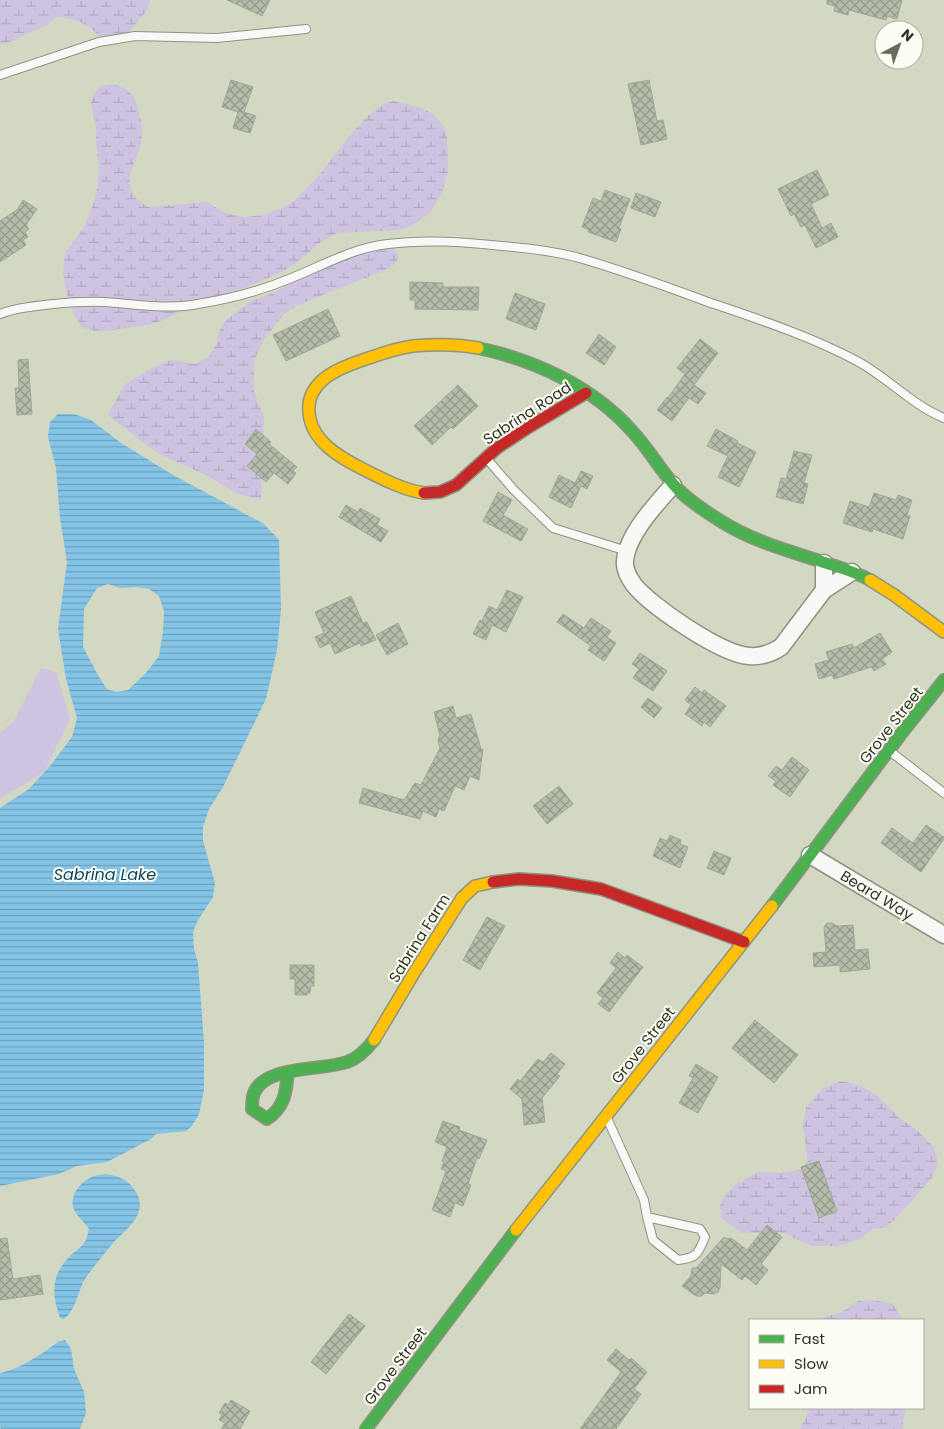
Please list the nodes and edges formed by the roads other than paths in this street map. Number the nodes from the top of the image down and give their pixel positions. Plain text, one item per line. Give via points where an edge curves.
1 (306, 28) dead end
2 (0, 75) edge
3 (0, 314) edge
4 (586, 393) junction
5 (944, 418) edge
6 (486, 458) junction
7 (673, 485) junction
8 (628, 551) junction
9 (824, 563) junction
10 (852, 572) junction
11 (824, 590) junction
12 (944, 632) edge
13 (944, 680) edge
14 (889, 750) junction
15 (944, 793) edge
16 (810, 855) junction
17 (944, 935) edge
18 (744, 942) junction
19 (288, 1072) dead end
20 (606, 1116) junction
21 (647, 1217) junction
22 (366, 1429) edge

1 - 2 lane via 216,38 135,36 99,42
3 - 5 lane via 10,310 100,302 162,307 196,305 260,289 370,246 426,241 532,248 638,277 823,345 859,362 930,412
4 - 6 street, Sabrina Road via 529,426
4 - 6 street, Sabrina Road via 537,364 484,349 436,345 413,346 344,366 322,380 312,393 308,416 323,443 353,463 412,490 430,494 447,490
4 - 7 street, Sabrina Road via 631,430
6 - 8 lane via 553,528
7 - 8 street via 649,511
7 - 9 street, Sabrina Road via 721,522
8 - 11 street via 626,574 648,598 706,640 751,657 773,652 781,646
9 - 10 street, Sabrina Road
9 - 11 street
10 - 11 street
10 - 12 street, Sabrina Road via 886,590
13 - 14 street, Grove Street
14 - 15 lane
14 - 16 street, Grove Street
16 - 17 street, Beard Way
16 - 18 street, Grove Street
18 - 19 street, Sabrina Farm via 601,889 519,879 475,886 462,898 377,1037 364,1051 348,1062
18 - 20 street, Grove Street
20 - 21 lane via 644,1200
20 - 22 street, Grove Street
21 - 21 lane via 700,1229 705,1237 699,1253 678,1260 653,1240

